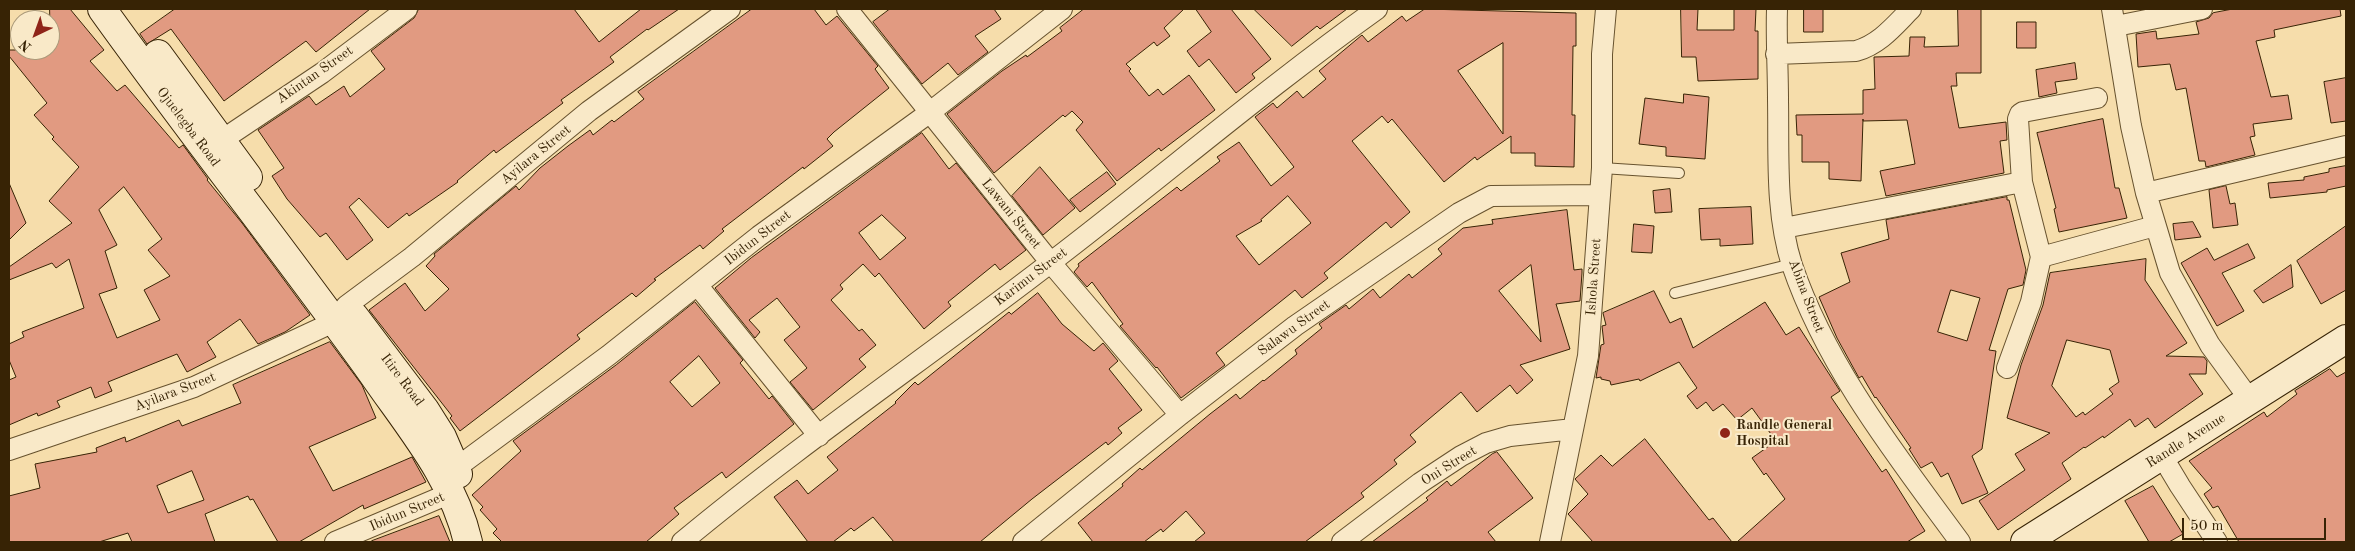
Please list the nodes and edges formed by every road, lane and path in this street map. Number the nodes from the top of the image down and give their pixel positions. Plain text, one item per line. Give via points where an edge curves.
1 (102, 9) edge
2 (125, 9) edge
3 (407, 9) edge
4 (730, 9) edge
5 (847, 9) edge
6 (1062, 9) edge
7 (1377, 9) edge
8 (1606, 9) edge
9 (1777, 9) edge
10 (1912, 9) edge
11 (2202, 9) edge
12 (2114, 17) edge
13 (1776, 54) junction
14 (2097, 98) dead end
15 (929, 113) junction
16 (222, 140) junction
17 (2346, 146) edge
18 (1602, 168) junction
19 (1679, 173) dead end
20 (2022, 182) junction
21 (2146, 193) junction
22 (1599, 195) junction
23 (2155, 226) junction
24 (1784, 228) junction
25 (283, 239) junction
26 (2041, 257) junction
27 (1051, 263) junction
28 (1792, 264) junction
29 (698, 286) junction
30 (1675, 293) dead end
31 (341, 314) junction
32 (2346, 339) edge
33 (2006, 368) dead end
34 (2250, 400) junction
35 (1180, 415) junction
36 (1573, 429) junction
37 (819, 436) junction
38 (9, 450) edge
39 (2162, 456) junction
40 (454, 481) junction
41 (335, 542) edge
42 (468, 542) edge
43 (486, 542) edge
44 (682, 542) edge
45 (1023, 542) edge
46 (1342, 542) edge
47 (1550, 542) edge
48 (1960, 542) edge
49 (2025, 542) edge
50 (2217, 542) edge

1 - 25 main road, Ojuelegba Road via 172,106
2 - 16 main road, Ojuelegba Road
3 - 16 street, Akintan Street via 322,73
4 - 31 street, Ayilara Street via 589,112
5 - 15 street, Lawani Street
6 - 15 street, Ibidun Street
7 - 27 street, Karimu Street via 1266,92
8 - 18 street, Ishola Street via 1602,54
9 - 13 street, Abina Street
10 - 13 street via 1881,38 1856,51
11 - 12 street
12 - 21 street via 2131,126
13 - 24 street, Abina Street via 1779,184
14 - 20 street via 2020,114
15 - 27 street, Lawani Street
15 - 29 street, Ibidun Street via 758,236
16 - 25 main road, Ojuelegba Road
17 - 21 street
18 - 19 lane
18 - 22 street, Ishola Street
20 - 24 street
20 - 26 street
21 - 23 street
22 - 35 street, Salawu Street via 1492,196 1476,204 1295,326
22 - 36 street, Ishola Street via 1588,356
23 - 26 street
23 - 34 street via 2170,273 2210,345
24 - 28 street, Abina Street
25 - 31 main road, Itire Road
26 - 33 street via 2031,302
27 - 35 street, Lawani Street
27 - 37 street, Karimu Street
28 - 30 lane
28 - 48 street, Abina Street via 1823,339 1852,388
29 - 37 street
29 - 40 street, Ibidun Street
31 - 38 street, Ayilara Street via 194,387
31 - 40 main road, Itire Road via 425,410 442,437
32 - 34 main road, Randle Avenue
34 - 39 main road, Randle Avenue
35 - 45 street, Salawu Street
36 - 46 street, Oni Street via 1510,436 1486,443 1420,483
36 - 47 street, Ishola Street
37 - 44 street, Karimu Street via 741,493
39 - 49 main road, Randle Avenue
39 - 50 street
40 - 41 street, Ibidun Street
40 - 42 main road, Itire Road
40 - 43 main road, Itire Road via 469,495

